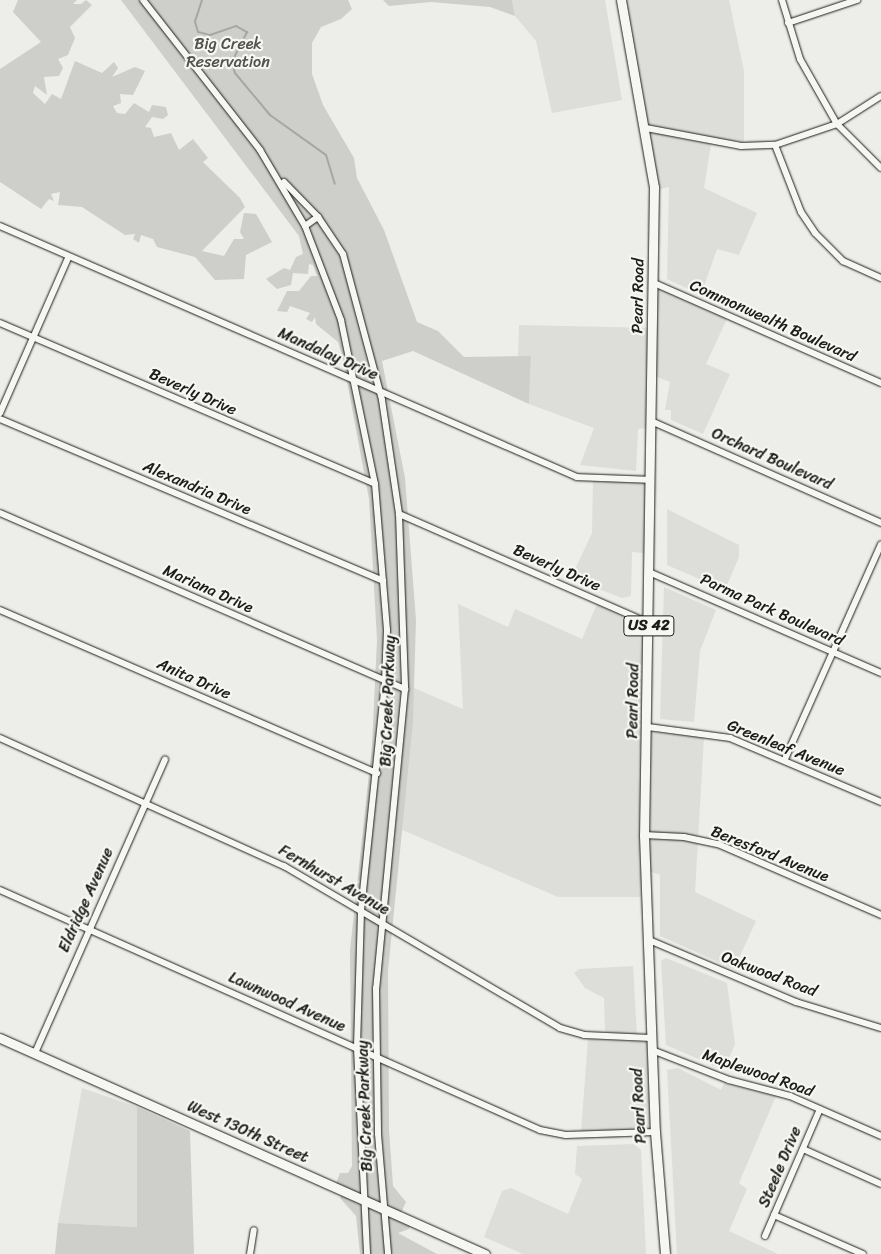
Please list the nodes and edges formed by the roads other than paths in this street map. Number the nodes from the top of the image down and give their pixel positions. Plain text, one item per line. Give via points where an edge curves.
1 (143, 0) edge
2 (621, 0) edge
3 (782, 0) edge
4 (857, 0) edge
5 (788, 23) junction
6 (881, 96) edge
7 (837, 124) junction
8 (646, 128) junction
9 (775, 145) junction
10 (881, 168) edge
11 (279, 178) junction
12 (318, 217) junction
13 (0, 226) edge
14 (305, 226) junction
15 (69, 256) junction
16 (881, 278) edge
17 (654, 283) junction
18 (0, 323) edge
19 (32, 337) junction
20 (357, 381) junction
21 (881, 383) edge
22 (379, 391) junction
23 (0, 413) edge
24 (0, 419) edge
25 (651, 421) junction
26 (651, 480) junction
27 (375, 484) junction
28 (0, 513) edge
29 (399, 514) junction
30 (881, 523) edge
31 (881, 544) edge
32 (651, 573) junction
33 (383, 581) junction
34 (0, 610) edge
35 (650, 623) junction
36 (833, 652) junction
37 (881, 673) edge
38 (385, 682) junction
39 (405, 689) junction
40 (648, 727) junction
41 (0, 738) edge
42 (165, 759) dead end
43 (785, 759) junction
44 (376, 773) junction
45 (144, 802) junction
46 (881, 802) edge
47 (644, 835) junction
48 (0, 890) edge
49 (361, 912) junction
50 (881, 915) edge
51 (382, 924) junction
52 (88, 930) junction
53 (648, 940) junction
54 (881, 1028) edge
55 (0, 1038) edge
56 (651, 1038) junction
57 (357, 1048) junction
58 (652, 1050) junction
59 (35, 1053) junction
60 (376, 1056) junction
61 (820, 1109) junction
62 (655, 1132) junction
63 (881, 1136) edge
64 (803, 1149) junction
65 (881, 1184) edge
66 (363, 1200) junction
67 (384, 1210) junction
68 (774, 1215) junction
69 (254, 1230) dead end
70 (765, 1236) dead end
71 (250, 1254) edge
72 (368, 1254) edge
73 (388, 1254) edge
74 (485, 1254) edge
75 (665, 1254) edge
76 (863, 1254) edge

1 - 11 street, Big Creek Parkway
2 - 8 main road, Pearl Road / US 42
3 - 5 street
4 - 5 street
5 - 7 street via 800,59
6 - 7 street
7 - 9 street
7 - 10 street
8 - 9 street via 741,146
8 - 17 main road, Pearl Road / US 42 via 654,187
9 - 16 street via 801,212 815,233 843,261
11 - 12 street, Big Creek Parkway
11 - 14 street, Big Creek Parkway
12 - 14 street
12 - 22 street, Big Creek Parkway via 343,254
13 - 15 street, Mandalay Drive
14 - 20 street, Big Creek Parkway via 341,320
15 - 19 street
15 - 20 street, Mandalay Drive
17 - 21 street, Commonwealth Boulevard
17 - 25 main road, Pearl Road / US 42
18 - 19 street, Beverly Drive
19 - 23 street
19 - 27 street, Beverly Drive
20 - 22 street, Mandalay Drive
20 - 27 street, Big Creek Parkway
22 - 26 street, Mandalay Drive via 578,477
22 - 29 street, Big Creek Parkway
24 - 33 street, Alexandria Drive
25 - 26 main road, Pearl Road / US 42
25 - 30 street, Orchard Boulevard
26 - 32 main road, Pearl Road / US 42
27 - 33 street, Big Creek Parkway
28 - 38 street, Mariana Drive
29 - 35 street, Beverly Drive
29 - 39 street, Big Creek Parkway
31 - 36 street
32 - 35 main road, Pearl Road / US 42
32 - 36 street, Parma Park Boulevard
33 - 38 street, Big Creek Parkway
34 - 44 street, Anita Drive
35 - 40 main road, Pearl Road / US 42
36 - 37 street, Parma Park Boulevard
36 - 43 street
38 - 39 street, Mariana Drive
38 - 44 street, Big Creek Parkway
39 - 51 street, Big Creek Parkway
40 - 43 street, Greenleaf Avenue via 730,738
40 - 47 main road, Pearl Road / US 42
41 - 45 street, Fernhurst Avenue
42 - 45 street, Eldridge Avenue
43 - 46 street, Greenleaf Avenue
44 - 49 street, Big Creek Parkway
45 - 49 street, Fernhurst Avenue via 284,866
45 - 52 street, Eldridge Avenue
47 - 50 street, Beresford Avenue via 684,837 718,844
47 - 53 main road, Pearl Road / US 42
48 - 52 street, Lawnwood Avenue
49 - 51 street, Fernhurst Avenue
49 - 57 street, Big Creek Parkway
51 - 56 street, Fernhurst Avenue via 560,1028 584,1035
51 - 60 street, Big Creek Parkway
52 - 57 street, Lawnwood Avenue
52 - 59 street, Eldridge Avenue
53 - 54 street, Oakwood Road via 796,1002
53 - 56 main road, Pearl Road / US 42
55 - 59 main road, West 130th Street
56 - 58 main road, Pearl Road / US 42
57 - 60 street, Lawnwood Avenue
57 - 66 street, Big Creek Parkway
58 - 61 street, Maplewood Road
58 - 62 main road, Pearl Road / US 42
59 - 66 main road, West 130th Street
60 - 62 street, Lawnwood Avenue via 540,1130 566,1135
60 - 67 street, Big Creek Parkway
61 - 63 street, Maplewood Road
61 - 64 street, Steele Drive
62 - 75 main road, Pearl Road / US 42
64 - 65 street
64 - 68 street, Steele Drive
66 - 67 main road, West 130th Street
66 - 72 street, Big Creek Parkway
67 - 73 street, Big Creek Parkway
67 - 74 main road, West 130th Street
68 - 70 street, Steele Drive
68 - 76 street
69 - 71 street

